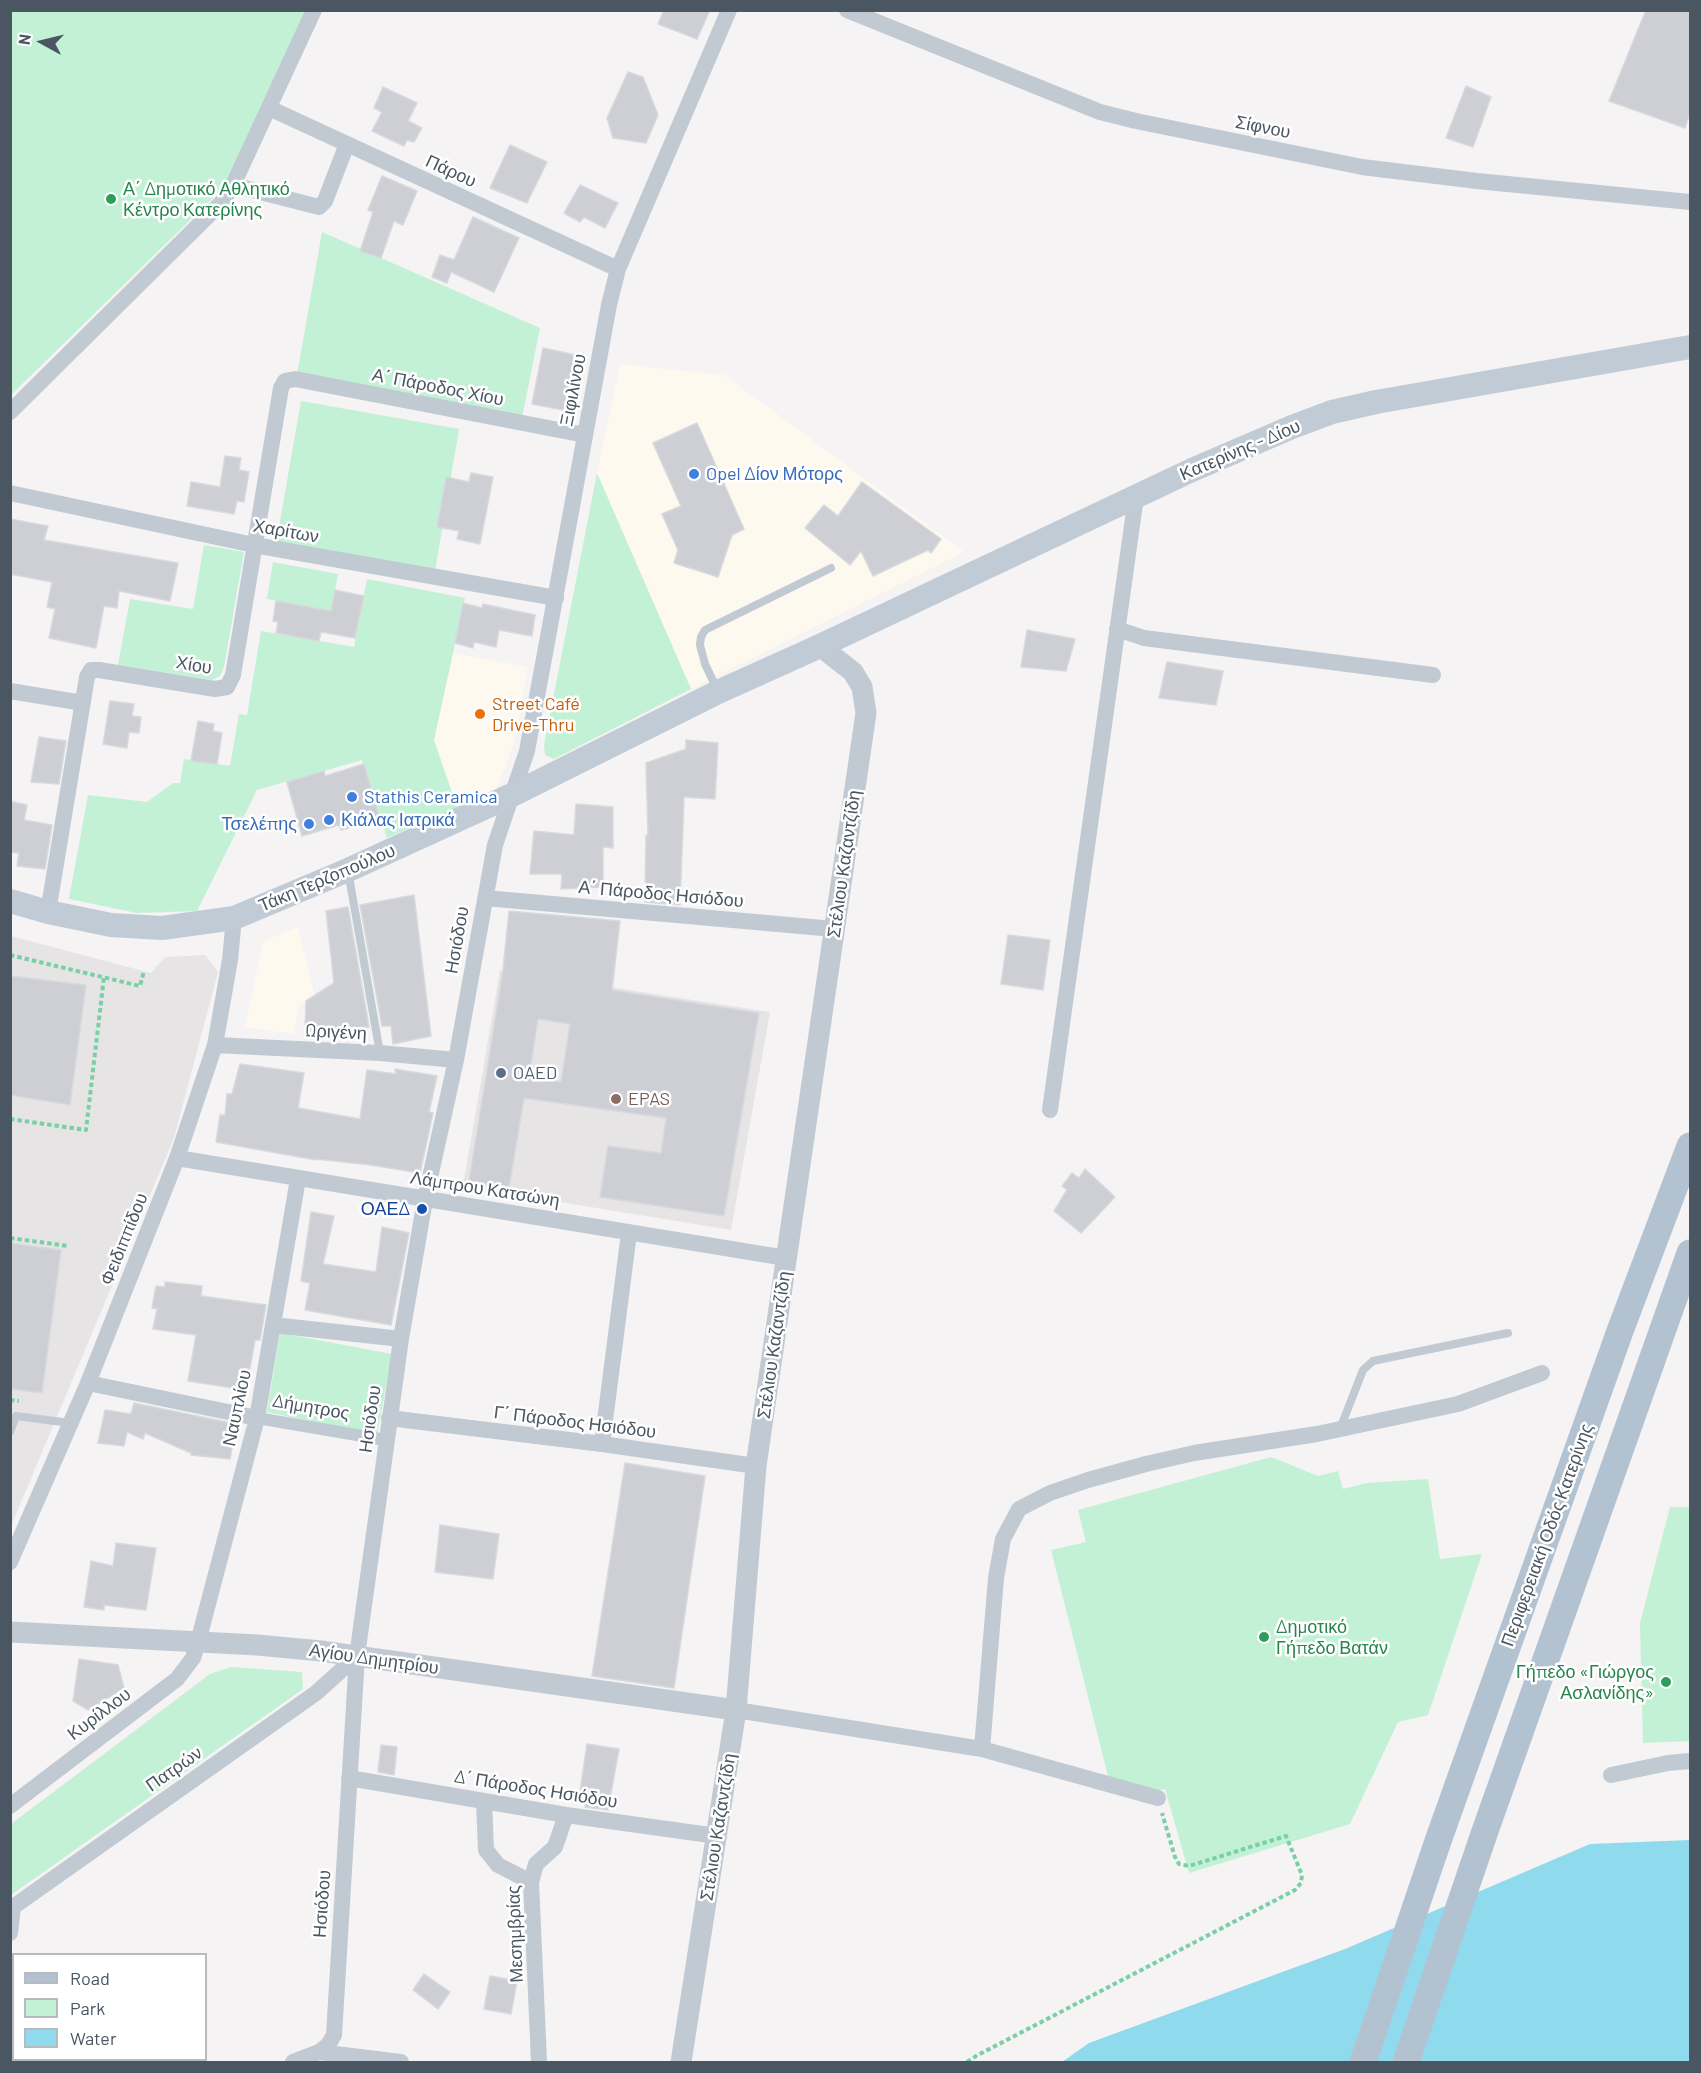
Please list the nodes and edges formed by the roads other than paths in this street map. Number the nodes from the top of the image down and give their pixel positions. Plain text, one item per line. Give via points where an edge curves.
1 (314, 10) edge
2 (729, 10) edge
3 (847, 10) edge
4 (269, 108) junction
5 (347, 144) junction
6 (233, 185) junction
7 (1690, 202) edge
8 (618, 269) junction
9 (1685, 351) edge
10 (285, 381) joint
11 (10, 412) edge
12 (585, 435) junction
13 (10, 493) edge
14 (1136, 497) junction
15 (254, 545) junction
16 (831, 568) dead end
17 (556, 597) junction
18 (1117, 629) junction
19 (820, 646) junction
20 (1433, 675) dead end
21 (10, 691) edge
22 (718, 692) junction
23 (83, 703) junction
24 (512, 795) junction
25 (348, 870) junction
26 (485, 898) junction
27 (10, 901) edge
28 (48, 912) junction
29 (234, 918) junction
30 (834, 929) junction
31 (215, 1045) junction
32 (380, 1053) junction
33 (456, 1060) junction
34 (1050, 1110) dead end
35 (1690, 1146) edge
36 (177, 1158) junction
37 (298, 1179) junction
38 (425, 1200) junction
39 (629, 1233) junction
40 (1690, 1253) edge
41 (786, 1258) junction
42 (273, 1325) junction
43 (1508, 1333) dead end
44 (401, 1339) junction
45 (1542, 1372) dead end
46 (88, 1383) junction
47 (257, 1418) junction
48 (389, 1418) junction
49 (70, 1423) junction
50 (1340, 1429) junction
51 (10, 1432) edge
52 (386, 1440) junction
53 (602, 1444) junction
54 (756, 1466) junction
55 (10, 1562) edge
56 (10, 1632) edge
57 (198, 1642) junction
58 (357, 1656) junction
59 (736, 1710) junction
60 (982, 1749) junction
61 (1690, 1761) edge
62 (1611, 1775) dead end
63 (349, 1778) junction
64 (1158, 1798) road end
65 (484, 1802) junction
66 (10, 1806) edge
67 (566, 1815) junction
68 (717, 1836) junction
69 (531, 1882) junction
70 (10, 1933) edge
71 (319, 2052) junction
72 (293, 2062) edge
73 (401, 2062) edge
74 (539, 2062) edge
75 (681, 2062) edge
76 (1363, 2062) edge
77 (1406, 2062) edge

1 - 4 street
2 - 8 street, Ξιφιλίνου
3 - 7 street, Σίφνου via 1100,112 1136,121 1362,167
4 - 5 street, Πάρου
4 - 6 street
5 - 6 street via 325,201 319,207
5 - 8 street, Πάρου
6 - 11 street via 223,201
8 - 12 street, Ξιφιλίνου
9 - 14 main road, Κατερίνης - Δίου via 1332,412
10 - 12 street, Α΄ Πάροδος Χίου via 295,379
10 - 15 street, Χίου
12 - 17 street, Ξιφιλίνου
13 - 15 street, Χαρίτων
14 - 18 street
14 - 19 main road, Κατερίνης - Δίου
15 - 17 street, Χαρίτων
15 - 23 street, Χίου via 233,675 226,687 215,689 91,670
16 - 22 lane via 705,630 700,645
17 - 24 street, Ξιφιλίνου via 527,751
18 - 20 street via 1144,638
18 - 34 street
19 - 22 main road, Τάκη Τερζοπούλου
19 - 30 street, Στέλιου Καζαντζίδη via 853,672 862,687 866,713
21 - 23 street
22 - 24 main road, Τάκη Τερζοπούλου
23 - 28 street, Χίου
24 - 25 main road, Τάκη Τερζοπούλου
24 - 26 street, Ησιόδου via 495,845
25 - 29 main road, Τάκη Τερζοπούλου
25 - 32 lane
26 - 30 street, Α΄ Πάροδος Ησιόδου
26 - 33 street, Ησιόδου
27 - 28 main road, Τάκη Τερζοπούλου
28 - 29 main road, Τάκη Τερζοπούλου via 111,924 162,928
29 - 31 street, Φειδιππίδου
30 - 41 street, Στέλιου Καζαντζίδη
31 - 32 street, Ωριγένη
31 - 36 street, Φειδιππίδου
32 - 33 street, Ωριγένη
33 - 38 street, Ησιόδου
35 - 76 main road, Περιφερειακή Οδός Κατερίνης via 1616,1342
36 - 37 street, Λάμπρου Κατσώνη
36 - 46 street, Φειδιππίδου
37 - 38 street, Λάμπρου Κατσώνη
37 - 42 street, Ναυπλίου
38 - 39 street, Λάμπρου Κατσώνη
38 - 44 street, Ησιόδου
39 - 41 street, Λάμπρου Κατσώνη
39 - 53 street
40 - 77 main road
41 - 54 street, Στέλιου Καζαντζίδη
42 - 44 street
42 - 47 street, Ναυπλίου
43 - 50 lane via 1373,1361 1363,1370
44 - 48 street, Ησιόδου
45 - 50 street via 1458,1404
46 - 47 street, Δήμητρος
46 - 49 street, Φειδιππίδου
47 - 52 street, Δήμητρος
47 - 57 street, Ναυπλίου
48 - 52 street, Ησιόδου
48 - 53 street, Γ΄ Πάροδος Ησιόδου
49 - 51 lane via 16,1416
49 - 55 street, Φειδιππίδου
50 - 60 street via 1155,1462 1050,1493 1019,1509 1003,1539 996,1578
52 - 58 street, Ησιόδου
53 - 54 street, Γ΄ Πάροδος Ησιόδου
54 - 59 street, Στέλιου Καζαντζίδη
56 - 57 street, Αγίου Δημητρίου
57 - 58 street, Αγίου Δημητρίου
57 - 66 street, Κυρίλλου via 193,1658 177,1679
58 - 59 street, Αγίου Δημητρίου
58 - 63 street, Ησιόδου
58 - 70 street, Πατρών via 316,1693 13,1907
59 - 60 street
59 - 68 street, Στέλιου Καζαντζίδη
60 - 64 street
61 - 62 street
63 - 65 street, Δ΄ Πάροδος Ησιόδου
63 - 71 street, Ησιόδου via 334,2035
65 - 67 street, Δ΄ Πάροδος Ησιόδου
65 - 69 street via 486,1850 498,1865
67 - 68 street, Δ΄ Πάροδος Ησιόδου
67 - 69 street, Μεσημβρίας via 555,1847 536,1864
68 - 75 street, Στέλιου Καζαντζίδη
69 - 74 street, Μεσημβρίας
71 - 72 street
71 - 73 street

